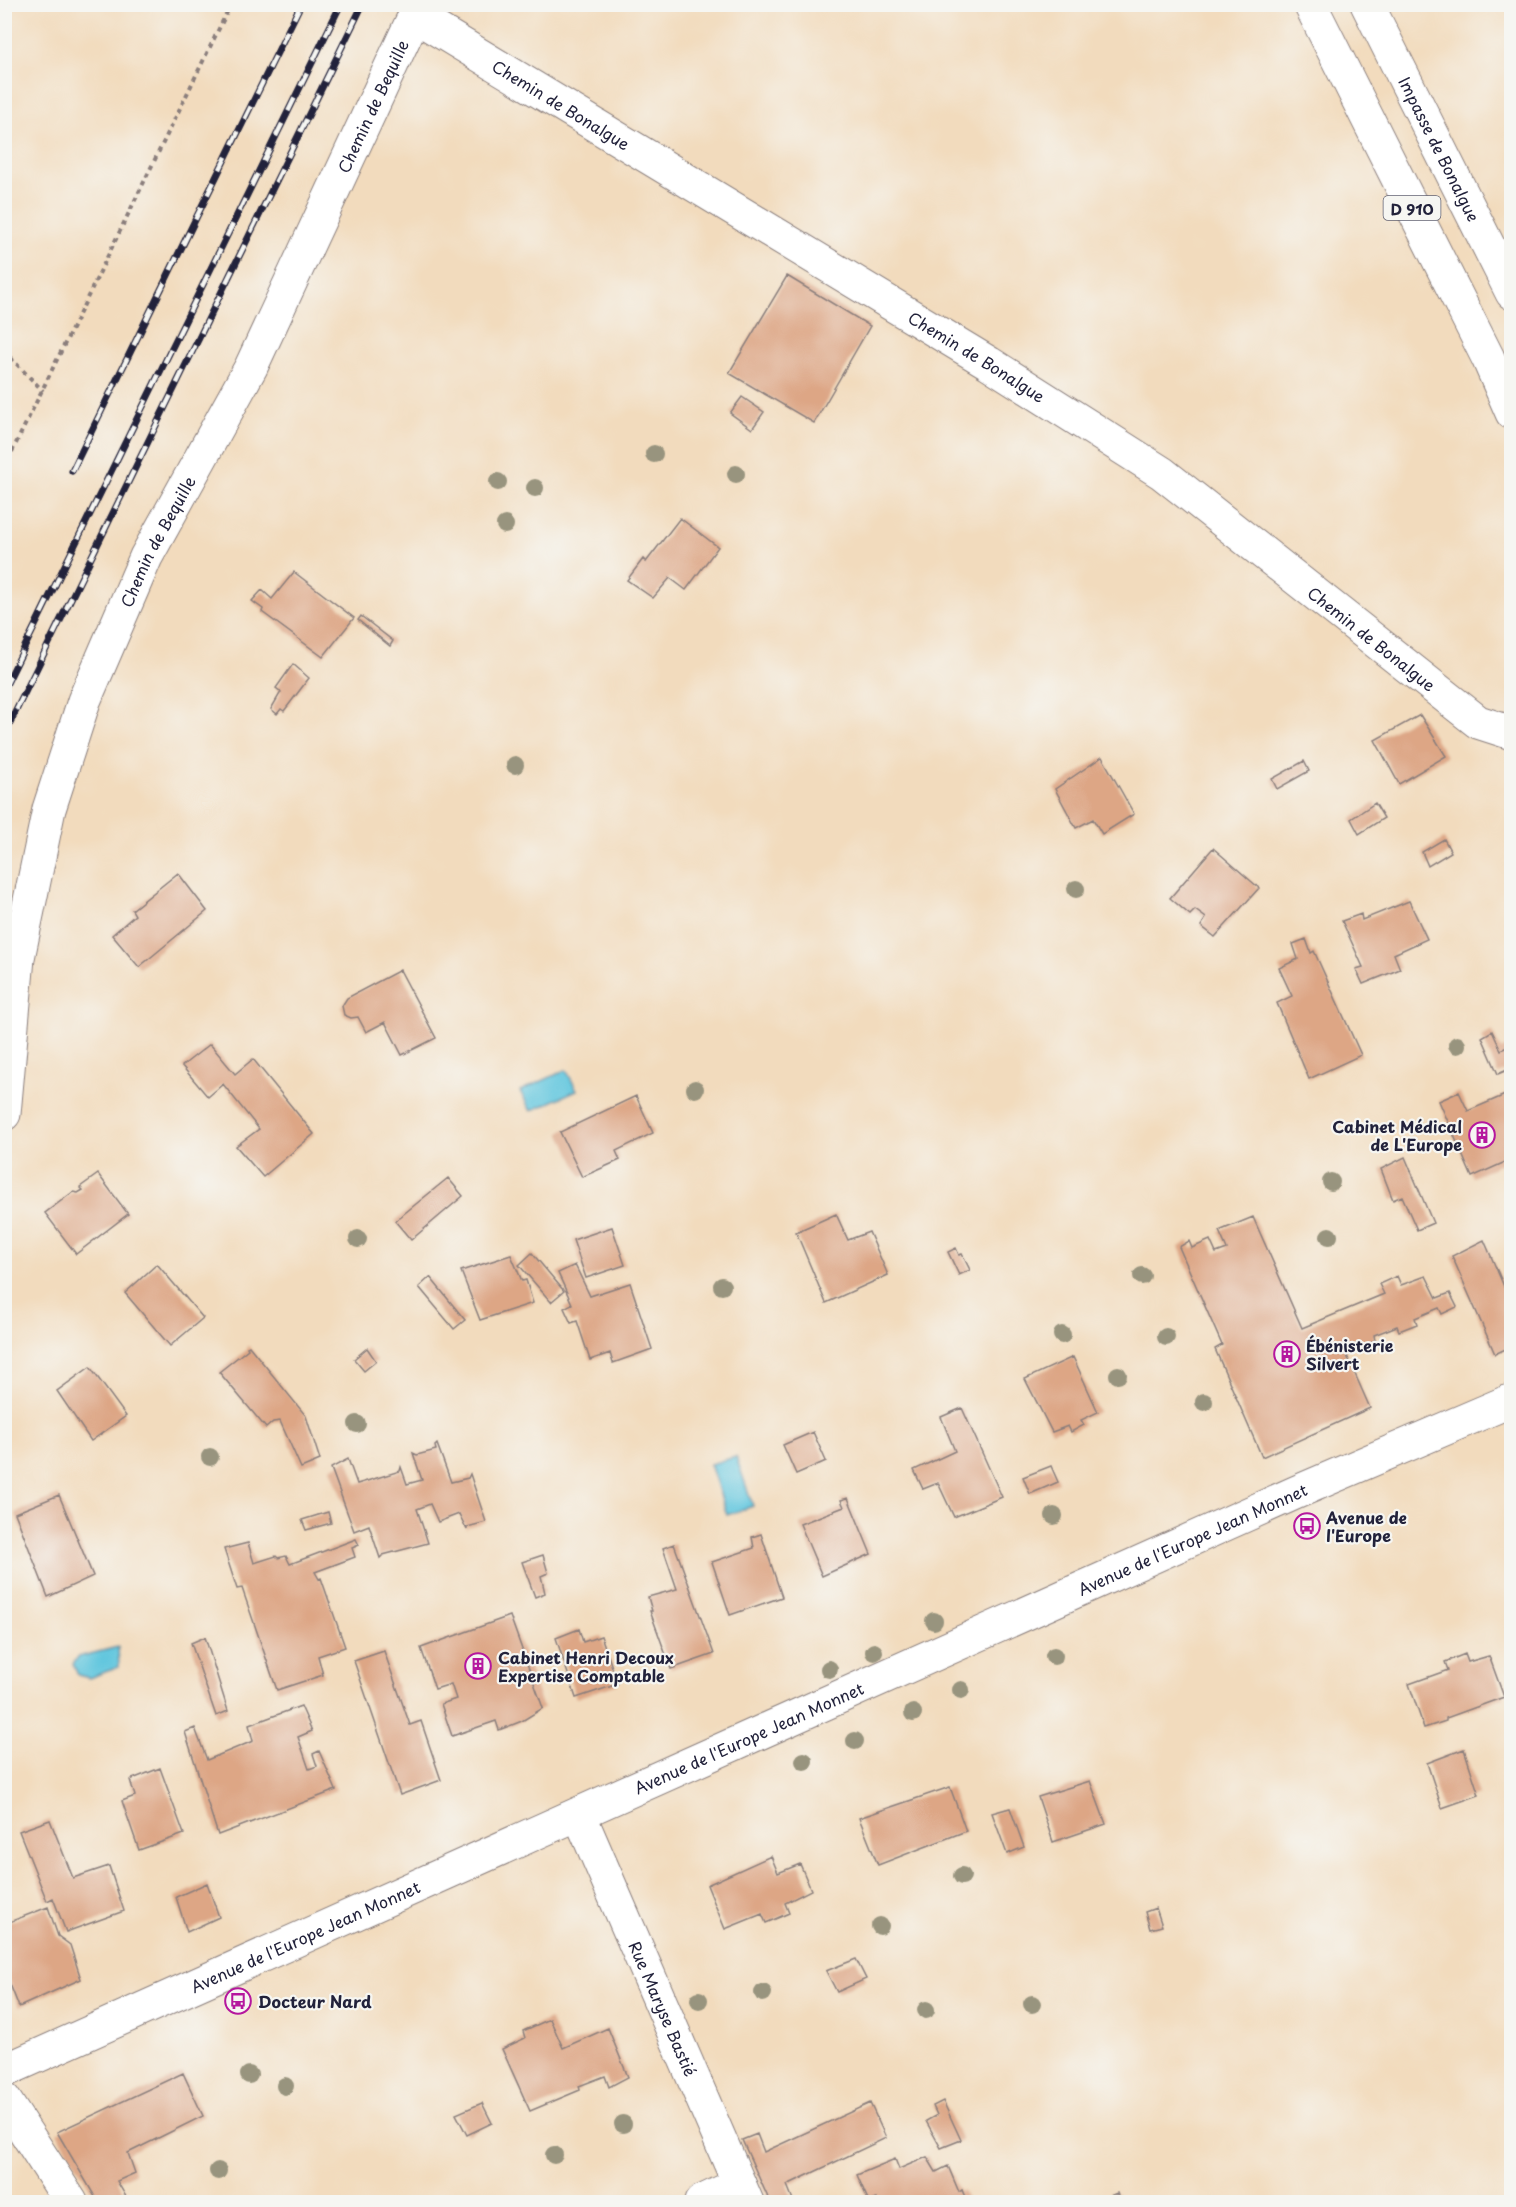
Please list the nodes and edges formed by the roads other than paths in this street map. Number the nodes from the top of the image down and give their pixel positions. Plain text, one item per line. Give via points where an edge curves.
1 (1310, 4) edge
2 (1367, 4) edge
3 (418, 10) edge
4 (1512, 293) edge
5 (1512, 413) edge
6 (1512, 733) edge
7 (4, 1113) edge
8 (1505, 1404) edge
9 (579, 1814) junction
10 (4, 2070) edge
11 (4, 2098) edge
12 (743, 2193) edge
13 (71, 2202) edge
14 (701, 2202) edge

1 - 5 street, D 910
2 - 4 street, Impasse de Bonalgue
3 - 6 street, Chemin de Bonalgue via 1162,473 1478,722
3 - 7 street, Chemin de Bequille via 251,367 146,557 84,700 49,809 18,958
8 - 9 street, Avenue de l'Europe Jean Monnet
9 - 10 street, Avenue de l'Europe Jean Monnet
9 - 12 street, Rue Maryse Bastié
11 - 13 street
12 - 14 street

